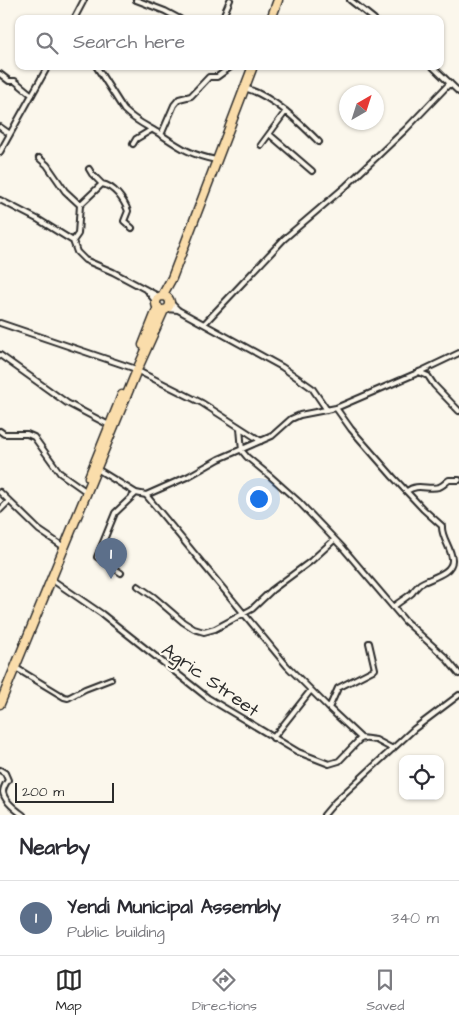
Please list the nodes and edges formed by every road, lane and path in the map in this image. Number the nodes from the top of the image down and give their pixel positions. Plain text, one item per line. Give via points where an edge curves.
1 (84, 0) edge
2 (136, 0) edge
3 (230, 0) edge
4 (278, 0) edge
5 (350, 0) edge
6 (76, 15) edge
7 (172, 15) edge
8 (224, 15) edge
9 (272, 15) edge
10 (369, 15) edge
11 (46, 70) edge
12 (99, 70) edge
13 (227, 70) edge
14 (252, 70) edge
15 (436, 70) edge
16 (0, 74) edge
17 (450, 83) junction
18 (245, 88) junction
19 (459, 92) edge
20 (32, 95) junction
21 (286, 111) junction
22 (0, 127) edge
23 (151, 130) junction
24 (10, 134) junction
25 (269, 134) junction
26 (161, 135) junction
27 (319, 142) dead end
28 (133, 144) dead end
29 (261, 146) dead end
30 (0, 152) edge
31 (39, 158) dead end
32 (216, 160) junction
33 (89, 169) dead end
34 (312, 171) dead end
35 (102, 184) junction
36 (0, 200) edge
37 (80, 205) junction
38 (132, 228) dead end
39 (73, 241) junction
40 (163, 303) junction
41 (178, 310) junction
42 (0, 323) edge
43 (204, 324) junction
44 (459, 353) edge
45 (0, 355) edge
46 (135, 369) junction
47 (419, 372) junction
48 (336, 408) junction
49 (327, 410) junction
50 (459, 411) edge
51 (109, 426) junction
52 (240, 428) junction
53 (0, 431) edge
54 (261, 441) junction
55 (242, 451) junction
56 (97, 469) junction
57 (459, 480) edge
58 (84, 490) junction
59 (407, 491) junction
60 (0, 492) edge
61 (136, 493) junction
62 (146, 494) junction
63 (10, 500) junction
64 (0, 510) edge
65 (334, 540) junction
66 (61, 545) junction
67 (121, 573) dead end
68 (49, 578) junction
69 (138, 586) dead end
70 (393, 607) junction
71 (244, 615) junction
72 (369, 643) dead end
73 (16, 668) junction
74 (459, 674) edge
75 (111, 679) dead end
76 (311, 690) junction
77 (0, 692) edge
78 (459, 695) edge
79 (0, 704) edge
80 (329, 708) junction
81 (273, 738) junction
82 (361, 738) junction
83 (393, 749) junction
84 (0, 770) edge
85 (23, 815) edge
86 (324, 815) edge

1 - 6 street
2 - 7 street
3 - 8 street
4 - 9 highway
5 - 10 street
11 - 20 street
12 - 23 street via 124,110
13 - 26 street via 217,77 209,77 191,96 179,99
14 - 18 highway
15 - 17 street
16 - 20 street
17 - 19 street
17 - 43 street via 363,170 284,239
18 - 21 street
18 - 32 highway
20 - 24 street
21 - 25 street
21 - 27 street
22 - 24 street
23 - 26 street
23 - 28 street
24 - 30 street
25 - 29 street
25 - 34 street
26 - 32 street via 184,151
31 - 37 street
32 - 40 highway
33 - 35 street
35 - 37 street
35 - 38 street via 110,186 122,199 128,211 124,221
36 - 39 street
37 - 39 street via 78,234
39 - 40 street via 77,252 86,260 113,272
40 - 41 street
40 - 41 street
40 - 46 highway
41 - 43 street
42 - 46 street
43 - 49 street via 302,380 312,388
44 - 47 street
45 - 51 street via 67,403
46 - 51 highway
46 - 52 street via 202,403
46 - 56 highway
47 - 48 street
47 - 50 street via 428,376
48 - 49 street
48 - 59 street via 351,430
49 - 54 street via 296,417
51 - 58 highway
52 - 54 street
52 - 55 street
53 - 58 street via 34,437 60,473
54 - 55 street
55 - 62 street
55 - 65 street via 299,502
56 - 61 street
56 - 68 highway
57 - 59 street via 449,480 437,487 412,487
58 - 66 highway
59 - 70 street via 442,526 452,560 451,566 442,574 420,584
60 - 63 street
61 - 62 street
61 - 67 street via 115,513 97,557
62 - 71 street
63 - 64 street
63 - 66 street via 39,530
65 - 70 street
65 - 71 street
66 - 68 highway
68 - 73 highway
68 - 77 highway
68 - 81 street, Agric Street via 102,614 208,698
69 - 71 street via 183,622 204,632
70 - 74 street
71 - 76 street
72 - 80 street via 375,669 338,688
73 - 75 street via 64,698
73 - 79 highway
76 - 80 street
76 - 81 street
78 - 83 street
80 - 82 street
81 - 82 street, Agric Street via 329,764 339,761
82 - 83 street via 376,740
83 - 86 street
84 - 85 street via 8,780 3,793 13,808

